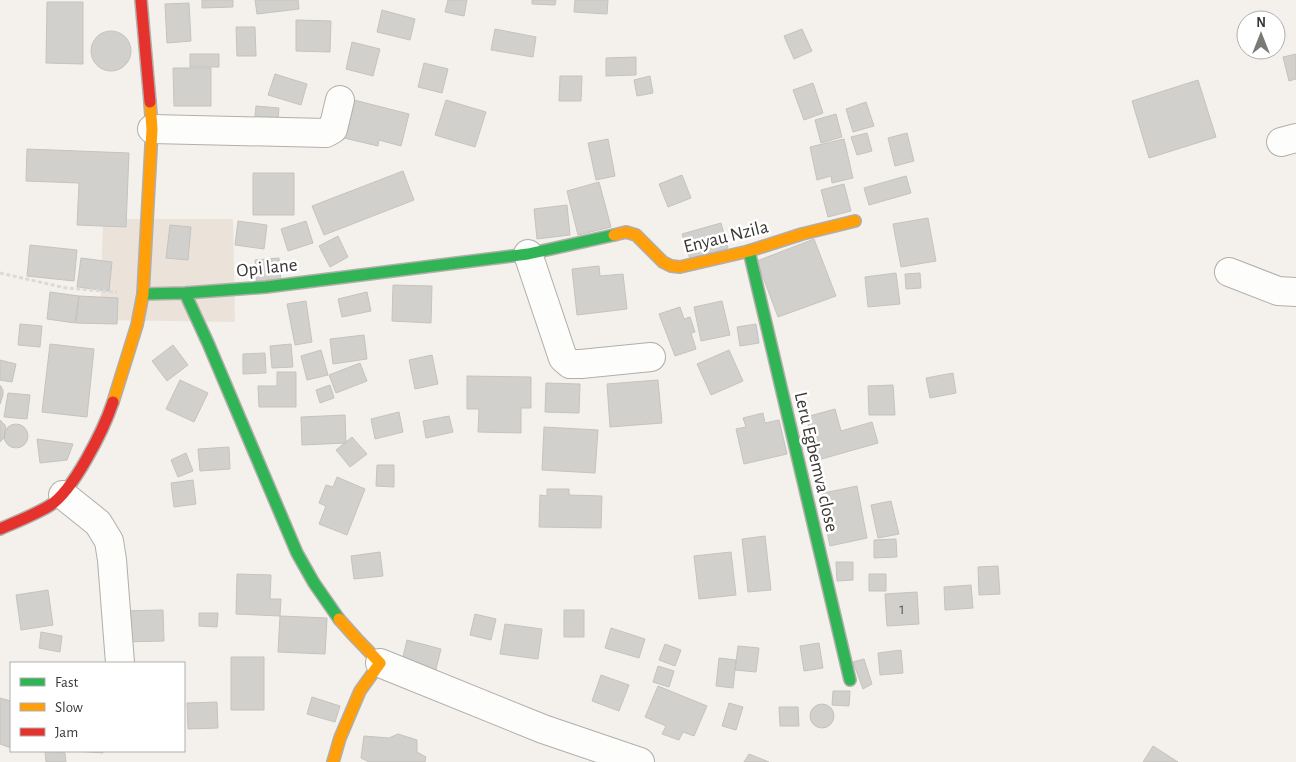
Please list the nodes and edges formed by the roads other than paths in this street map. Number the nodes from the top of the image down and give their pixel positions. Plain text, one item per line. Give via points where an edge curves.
1 (141, 0) edge
2 (340, 100) dead end
3 (152, 129) junction
4 (855, 221) dead end
5 (749, 251) junction
6 (528, 254) junction
7 (394, 271) joint
8 (1229, 272) dead end
9 (1296, 292) edge
10 (185, 293) junction
11 (143, 294) junction
12 (651, 357) dead end
13 (63, 495) junction
14 (0, 529) edge
15 (120, 662) edge
16 (380, 663) junction
17 (850, 680) dead end
18 (333, 762) edge
19 (640, 762) edge

1 - 3 street
2 - 3 street via 334,129 326,133
3 - 11 street
4 - 5 street, Enyau Nzila
5 - 6 street, Enyau Nzila via 680,267 671,266 636,235 626,232
5 - 17 street, Leru Egbemva close
6 - 7 street, Enyau Nzila
6 - 12 street via 563,358 570,364
7 - 10 street, Opi lane via 266,287
8 - 9 street via 1278,291
10 - 11 street, Opi lane
10 - 16 street via 306,573 358,642
11 - 13 street via 137,325 108,417 85,462
13 - 14 street via 50,506
13 - 15 street via 98,523 108,541
16 - 18 street via 360,691
16 - 19 street via 543,729

